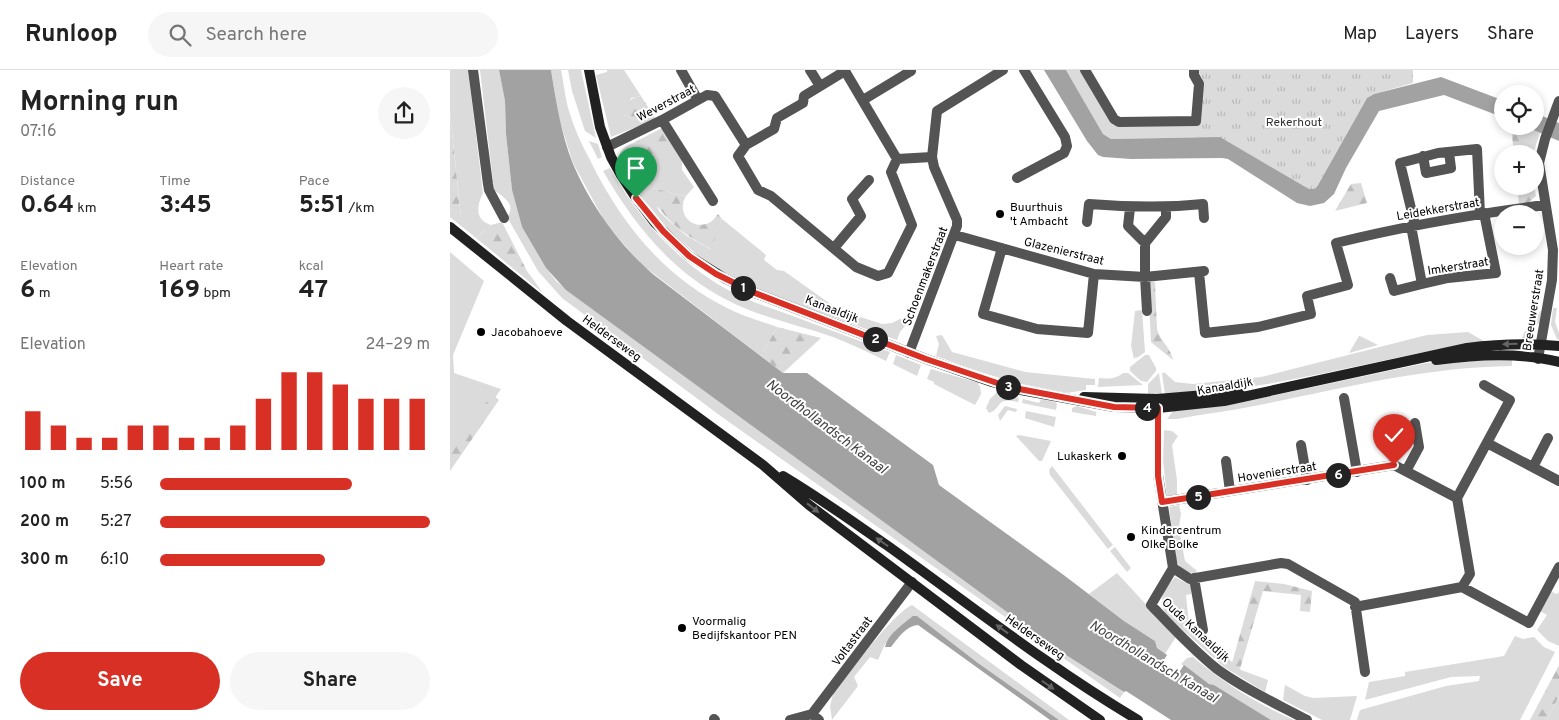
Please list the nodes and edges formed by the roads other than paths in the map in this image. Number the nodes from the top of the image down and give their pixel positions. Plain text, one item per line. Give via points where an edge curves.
1 (473, 70) edge
2 (589, 70) edge
3 (681, 70) edge
4 (810, 70) edge
5 (910, 70) edge
6 (1003, 70) edge
7 (1024, 70) edge
8 (1085, 70) edge
9 (1194, 70) edge
10 (820, 86) junction
11 (698, 100) junction
12 (863, 100) junction
13 (1559, 102) edge
14 (662, 120) junction
15 (746, 145) junction
16 (608, 147) junction
17 (1449, 152) junction
18 (1423, 156) junction
19 (932, 157) junction
20 (898, 158) junction
21 (1017, 178) dead end
22 (869, 180) dead end
23 (712, 201) dead end
24 (1545, 206) junction
25 (1130, 208) junction
26 (1166, 208) junction
27 (1482, 213) junction
28 (504, 218) dead end
29 (1204, 218) dead end
30 (1087, 222) dead end
31 (1413, 225) junction
32 (450, 227) edge
33 (1555, 232) edge
34 (955, 236) junction
35 (1145, 243) junction
36 (834, 248) junction
37 (1002, 248) junction
38 (1202, 272) joint
39 (1094, 274) junction
40 (1145, 277) junction
41 (1390, 278) dead end
42 (1422, 284) junction
43 (1147, 311) dead end
44 (1540, 344) junction
45 (1559, 346) edge
46 (909, 353) junction
47 (1538, 359) junction
48 (1559, 362) edge
49 (1388, 365) junction
50 (1484, 385) dead end
51 (1344, 398) dead end
52 (1158, 403) junction
53 (1415, 423) dead end
54 (1548, 438) dead end
55 (1487, 442) junction
56 (1301, 445) dead end
57 (1226, 461) dead end
58 (763, 465) junction
59 (1533, 467) junction
60 (1406, 471) junction
61 (1357, 472) junction
62 (1307, 480) junction
63 (1559, 480) edge
64 (1230, 492) junction
65 (1457, 498) junction
66 (1162, 502) junction
67 (1559, 567) edge
68 (1173, 568) junction
69 (922, 570) junction
70 (1194, 578) junction
71 (912, 582) junction
72 (1462, 588) junction
73 (1355, 607) junction
74 (1203, 630) dead end
75 (1365, 672) dead end
76 (815, 717) edge
77 (790, 720) edge
78 (1100, 720) edge
79 (1138, 720) edge
80 (1307, 720) edge

1 - 28 street via 489,190
2 - 16 street, Kanaaldijk via 600,127
3 - 11 street
4 - 10 street
5 - 12 street
6 - 19 street, Schoenmakerstraat via 937,111
7 - 21 street via 1065,137 1067,146 1064,153
8 - 9 street via 1114,119 1119,122 1193,122 1196,121 1199,84
10 - 12 street via 845,70
10 - 15 street via 778,118 774,129
11 - 14 street, Weverstraat
11 - 15 street, Weverstraat via 707,95 716,96
12 - 20 street
13 - 24 street, Breeuwerstraat via 1538,170
14 - 16 street, Weverstraat
14 - 23 street
15 - 36 street via 738,156 758,190 771,196
16 - 46 street, Kanaaldijk via 624,180 645,210 672,241 699,263 736,285
17 - 18 street
17 - 18 street via 1452,168 1426,173
17 - 27 street via 1477,149
18 - 31 street, Imkerstraat via 1400,163
19 - 20 street
19 - 34 street, Schoenmakerstraat via 957,220
20 - 36 street via 891,172 912,224 888,273 878,276 856,267
22 - 36 street via 852,199 861,216
24 - 27 street, Leidekkerstraat
24 - 33 street, Breeuwerstraat
25 - 26 street
25 - 30 street via 1089,204
25 - 35 street via 1128,226
26 - 29 street via 1203,204
26 - 35 street via 1166,217
27 - 31 street, Leidekkerstraat
27 - 42 street, Imkerstraat via 1496,273
31 - 38 street, Leidekkerstraat via 1336,243 1348,285 1307,296 1312,314 1258,327 1206,333
31 - 42 street, Imkerstraat
32 - 58 street, Helderseweg via 567,321
33 - 44 street, Breeuwerstraat via 1552,280
34 - 37 street, Glazenierstraat
34 - 46 street, Schoenmakerstraat
35 - 40 street
37 - 39 street, Glazenierstraat
37 - 39 street via 983,314 1037,329 1088,333
38 - 40 street, Glazenierstraat
39 - 40 street, Glazenierstraat
40 - 43 street
41 - 42 street, Imkerstraat via 1394,292
44 - 45 street, Kanaaldijk
44 - 47 street, Breeuwerstraat
44 -> 49 street, Kanaaldijk via 1486,345
46 - 52 street, Kanaaldijk via 1009,387 1114,407
47 - 48 street, Kanaaldijk
47 - 49 street, Kanaaldijk via 1465,357
49 - 52 street, Kanaaldijk via 1224,402
50 - 55 street via 1510,400
51 - 61 street
52 - 66 street via 1158,476
53 - 60 street via 1418,447
54 - 59 street
55 - 59 street
55 - 65 street
56 - 62 street
57 - 64 street
69 -> 58 street, Helderseweg via 814,494
58 -> 71 street, Helderseweg via 809,505
59 - 63 street
60 - 61 street, Hovenierstraat via 1394,465
60 - 65 street, Hovenierstraat
61 - 62 street, Hovenierstraat
62 - 64 street, Hovenierstraat
64 - 66 street, Hovenierstraat
65 - 72 street via 1470,574
66 - 68 street
67 - 72 street via 1529,624
68 - 70 street via 1190,579
68 - 80 street, Oude Kanaaldijk via 1151,605 1217,669
69 - 71 street
79 -> 69 street, Helderseweg via 1041,658
70 - 73 street via 1288,564 1354,602
70 - 74 street
71 - 76 street, Voltastraat
71 -> 78 street, Helderseweg
72 - 73 street
73 - 75 street
76 - 77 street

